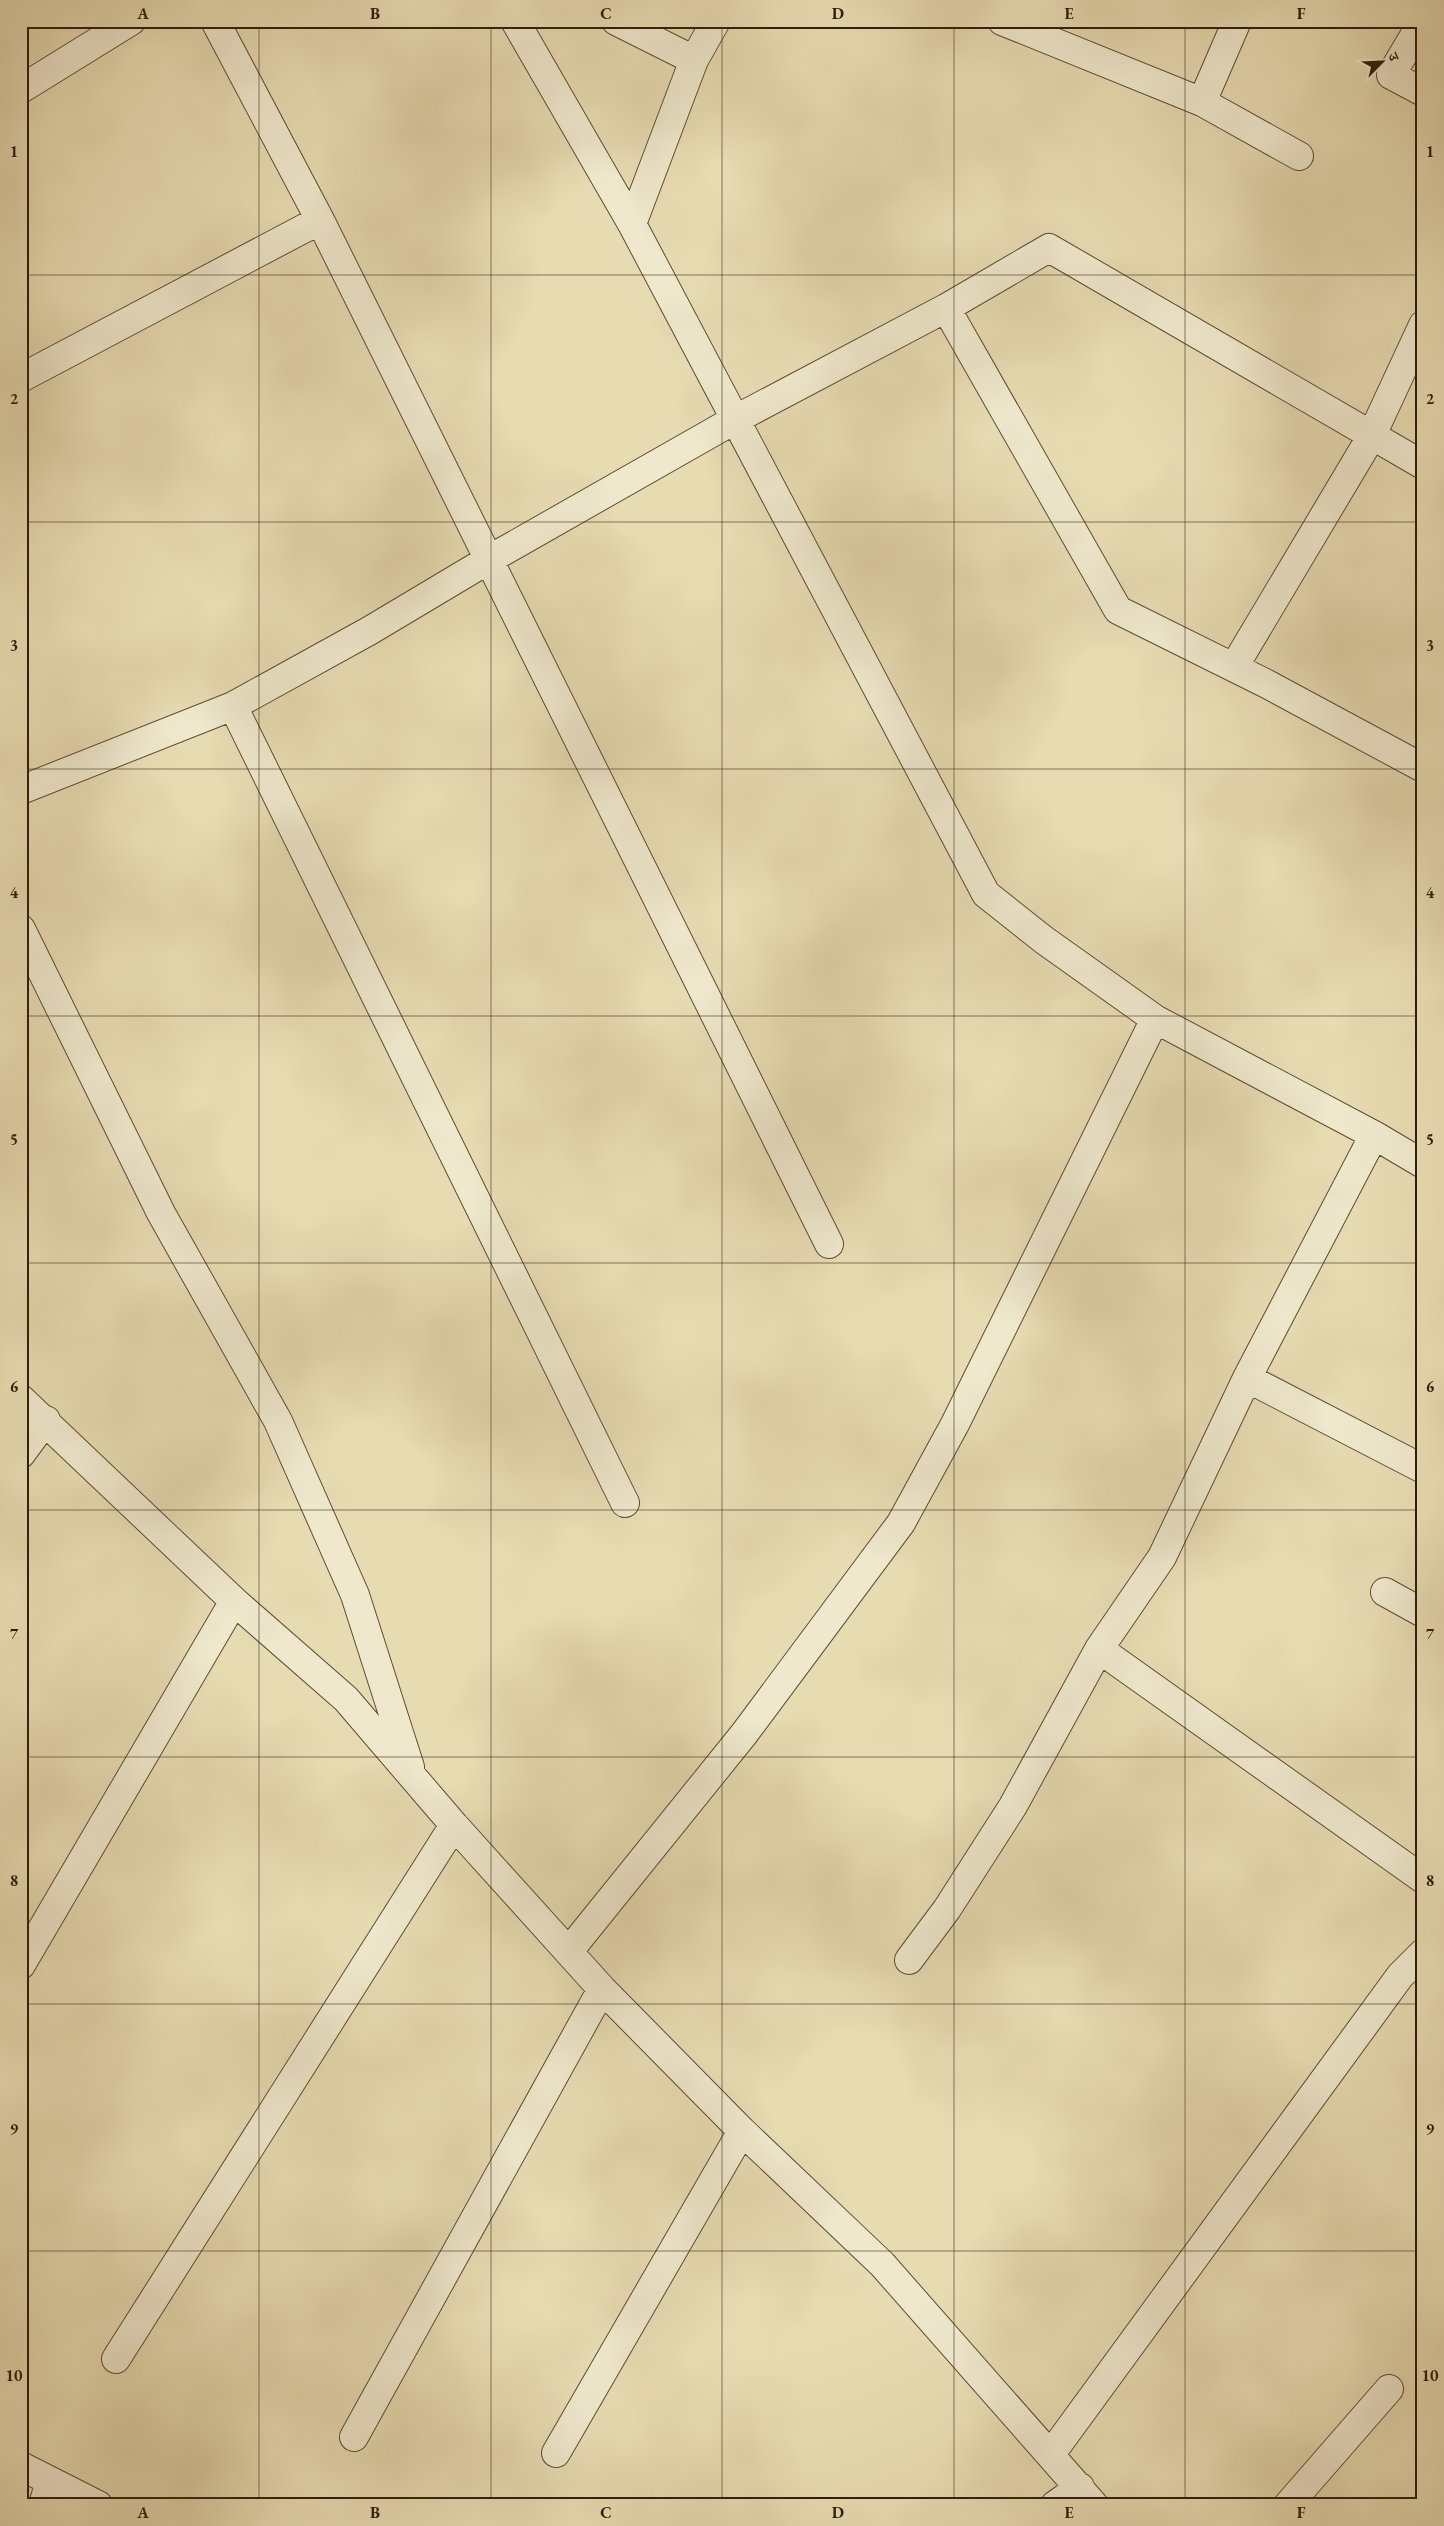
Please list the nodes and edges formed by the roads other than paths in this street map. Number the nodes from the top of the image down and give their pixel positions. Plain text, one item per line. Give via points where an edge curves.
1 (131, 21) edge
2 (215, 21) edge
3 (515, 21) edge
4 (616, 21) edge
5 (716, 21) edge
6 (1002, 21) edge
7 (1237, 21) edge
8 (1423, 21) edge
9 (694, 60) junction
10 (21, 89) edge
11 (1423, 92) edge
12 (1202, 102) junction
13 (1299, 156) dead end
14 (320, 220) junction
15 (632, 224) junction
16 (946, 308) junction
17 (1423, 325) edge
18 (21, 378) edge
19 (736, 419) junction
20 (1371, 436) junction
21 (1423, 465) edge
22 (488, 560) junction
23 (1234, 667) junction
24 (233, 706) junction
25 (1423, 768) edge
26 (21, 790) edge
27 (21, 929) edge
28 (1155, 1019) junction
29 (1374, 1135) junction
30 (1423, 1164) edge
31 (829, 1244) dead end
32 (1247, 1378) junction
33 (21, 1399) edge
34 (46, 1420) junction
35 (21, 1454) edge
36 (1423, 1469) edge
37 (625, 1503) dead end
38 (1385, 1592) dead end
39 (234, 1601) junction
40 (1423, 1613) edge
41 (1099, 1649) junction
42 (414, 1780) junction
43 (454, 1825) junction
44 (1423, 1879) edge
45 (569, 1951) junction
46 (1423, 1954) edge
47 (909, 1960) dead end
48 (21, 1965) edge
49 (602, 1989) junction
50 (742, 2131) junction
51 (116, 2359) dead end
52 (1389, 2389) dead end
53 (354, 2437) dead end
54 (556, 2453) dead end
55 (1051, 2454) junction
56 (21, 2466) edge
57 (47, 2493) edge
58 (1087, 2496) edge
59 (98, 2505) edge
60 (1055, 2505) edge
61 (1288, 2505) edge

1 - 10 street
2 - 14 street
3 - 15 street
4 - 9 street
5 - 9 street
6 - 12 street
7 - 12 street
8 - 11 street via 1391,75
9 - 15 street
12 - 13 street
14 - 18 street
14 - 22 street
15 - 19 street
16 - 19 street
16 - 20 street via 1049,248
16 - 23 street via 1118,610
17 - 20 street
19 - 22 street
19 - 28 street via 986,894
20 - 21 street
20 - 23 street
22 - 24 street
22 - 31 street
23 - 25 street
24 - 26 street
24 - 37 street
27 - 42 street via 161,1213 278,1421 356,1595
28 - 29 street
28 - 45 street via 955,1424 901,1523 744,1734
29 - 30 street
29 - 32 street
32 - 36 street
32 - 41 street via 1162,1557
33 - 34 street
34 - 35 street
34 - 39 street
38 - 40 street
39 - 42 street via 346,1699
39 - 48 street
41 - 44 street
41 - 47 street via 1013,1806 947,1909
42 - 43 street
43 - 45 street
43 - 51 street
45 - 49 street
46 - 55 street via 1400,1976
49 - 50 street
49 - 53 street
50 - 54 street
50 - 55 street via 882,2264
52 - 61 street
55 - 58 street
56 - 57 street
57 - 59 street
58 - 60 street

